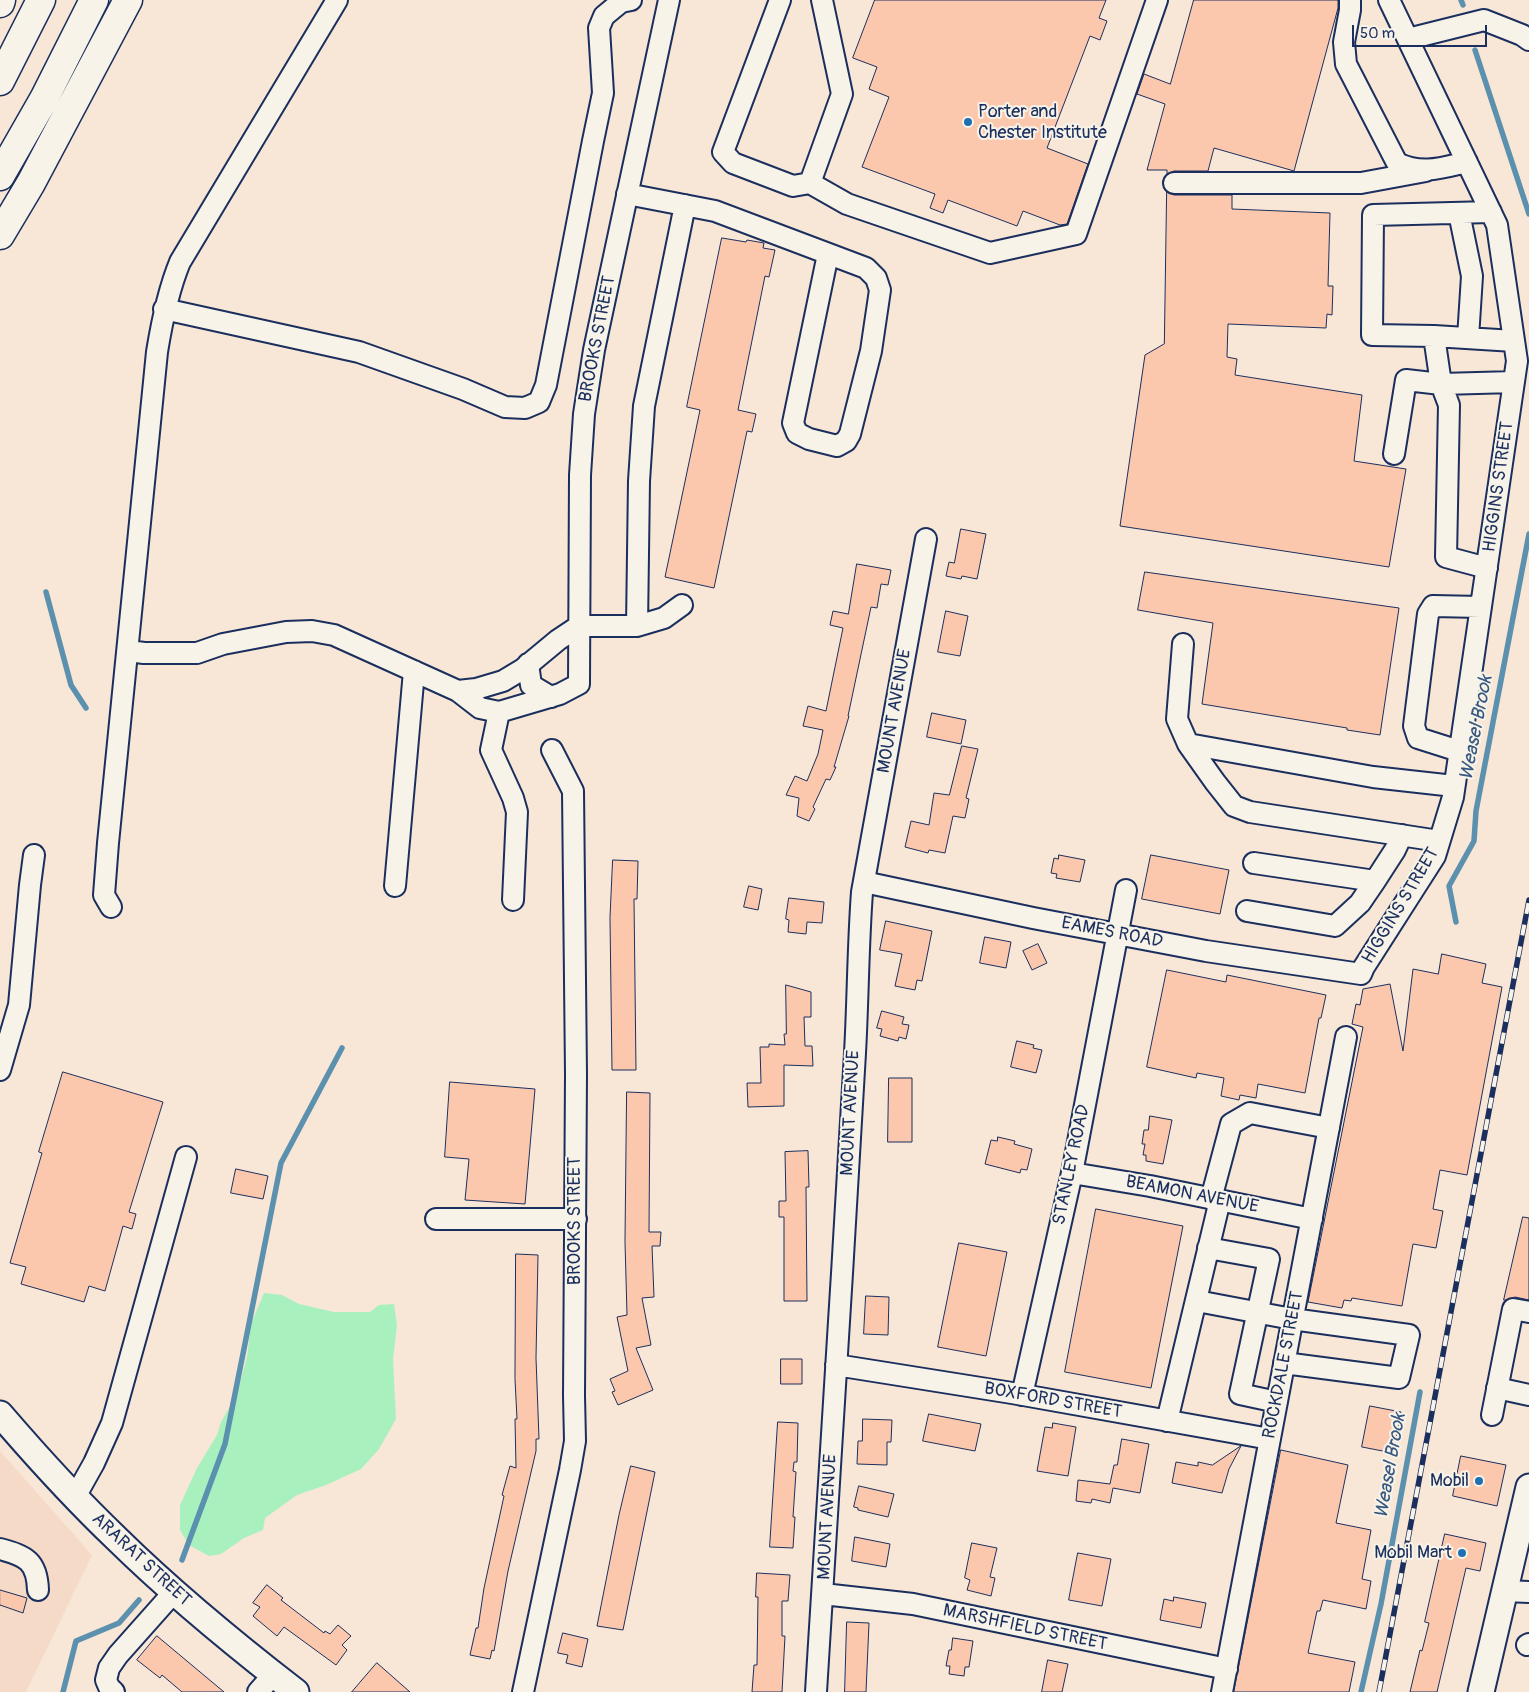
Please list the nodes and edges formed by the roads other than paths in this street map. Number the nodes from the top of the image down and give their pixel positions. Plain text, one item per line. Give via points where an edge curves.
1 (40, 0) edge
2 (94, 0) edge
3 (128, 0) edge
4 (337, 0) edge
5 (631, 0) edge
6 (669, 0) edge
7 (780, 0) edge
8 (822, 0) edge
9 (1157, 0) edge
10 (1350, 0) edge
11 (1389, 0) edge
12 (1408, 39) junction
13 (1529, 40) edge
14 (0, 80) edge
15 (1467, 162) junction
16 (1426, 171) junction
17 (0, 176) edge
18 (810, 182) junction
19 (1174, 184) dead end
20 (627, 194) junction
21 (685, 205) junction
22 (1490, 212) junction
23 (1458, 213) junction
24 (0, 235) edge
25 (828, 254) junction
26 (164, 309) junction
27 (1434, 336) junction
28 (1468, 338) junction
29 (1514, 341) junction
30 (1514, 382) junction
31 (1441, 384) junction
32 (1394, 454) dead end
33 (926, 539) dead end
34 (1486, 568) junction
35 (682, 605) dead end
36 (1481, 607) junction
37 (579, 626) junction
38 (637, 626) junction
39 (1183, 644) dead end
40 (129, 651) junction
41 (528, 664) junction
42 (414, 671) junction
43 (458, 690) junction
44 (551, 697) junction
45 (499, 712) junction
46 (1188, 744) junction
47 (552, 750) dead end
48 (1459, 751) junction
49 (1454, 786) junction
50 (1402, 835) junction
51 (1439, 841) junction
52 (34, 855) dead end
53 (1254, 863) dead end
54 (1375, 881) junction
55 (864, 882) junction
56 (395, 886) dead end
57 (1126, 890) dead end
58 (513, 900) dead end
59 (111, 907) dead end
60 (1247, 911) dead end
61 (1117, 934) junction
62 (1361, 974) joint
63 (1346, 1037) dead end
64 (0, 1070) edge
65 (1329, 1128) junction
66 (186, 1157) dead end
67 (1072, 1172) junction
68 (1215, 1200) junction
69 (436, 1219) dead end
70 (576, 1219) junction
71 (1312, 1219) junction
72 (1208, 1248) junction
73 (1197, 1301) junction
74 (1529, 1312) edge
75 (1257, 1313) junction
76 (1292, 1319) junction
77 (1284, 1363) junction
78 (836, 1365) junction
79 (1497, 1388) junction
80 (1022, 1395) junction
81 (1529, 1395) edge
82 (1277, 1402) junction
83 (0, 1414) edge
84 (1492, 1416) dead end
85 (1167, 1421) junction
86 (1270, 1439) junction
87 (1529, 1487) edge
88 (75, 1497) junction
89 (0, 1549) edge
90 (38, 1590) dead end
91 (1517, 1591) edge
92 (174, 1592) junction
93 (823, 1594) junction
94 (1227, 1669) junction
95 (266, 1683) edge
96 (114, 1692) edge
97 (296, 1692) edge
98 (523, 1692) edge
99 (816, 1692) edge
100 (1222, 1692) edge
101 (1481, 1692) edge

1 - 14 highway
2 - 17 highway via 44,99
3 - 24 highway
4 - 26 street via 180,262
5 - 26 street via 621,2 604,16 599,28 603,93 546,385 539,402 525,408 505,407 360,352
6 - 20 street, BROOKS STREET
7 - 18 street via 723,152 733,163 792,186
8 - 18 street via 842,94
9 - 18 street via 1076,234 990,253 847,204
10 - 16 street via 1344,42 1346,64 1396,163
11 - 12 street, HIGGINS STREET
12 - 13 street via 1484,20
12 - 15 street, HIGGINS STREET
15 - 16 street
15 - 22 street, HIGGINS STREET
16 - 19 street via 1361,184
20 - 21 street
20 - 37 street, BROOKS STREET via 584,414 580,476
21 - 25 street via 715,211
21 - 38 street via 644,406 639,482
22 - 23 street
22 - 29 street, HIGGINS STREET via 1497,225
23 - 27 street via 1372,215 1372,335
23 - 28 street via 1472,276
25 - 25 street via 866,268 876,278 880,290 871,351 850,434 837,446 797,433 792,423
26 - 40 street via 157,352
27 - 28 street
27 - 31 street
28 - 29 street
29 - 30 street, HIGGINS STREET via 1517,361
30 - 31 street
30 - 34 street, HIGGINS STREET
31 - 32 street via 1406,380
31 - 34 street via 1449,404 1446,557
33 - 55 street, MOUNT AVENUE
34 - 36 street, HIGGINS STREET
35 - 38 street via 664,618
36 - 48 street, HIGGINS STREET
36 - 48 street via 1433,606 1428,614 1414,726 1418,738
37 - 38 street
37 - 41 street
37 - 44 street, BROOKS STREET via 579,684
39 - 46 street via 1177,719
40 - 42 street via 197,653 223,644 286,632 312,631 334,635
40 - 59 street via 104,894
41 - 43 street via 503,681 476,689
41 - 44 street via 531,685
42 - 43 street
42 - 56 street
43 - 45 street via 480,708
44 - 45 street
45 - 58 street via 491,750 517,812
46 - 49 street via 1373,776
46 - 50 street via 1234,806 1250,812
47 - 70 street, BROOKS STREET via 573,791
48 - 49 street, HIGGINS STREET
49 - 51 street, HIGGINS STREET
50 - 51 street
50 - 54 street
51 - 62 street, HIGGINS STREET via 1434,856
52 - 64 street via 19,1005
53 - 54 street
54 - 60 street via 1360,903 1335,926
55 - 61 street, EAMES ROAD
55 - 78 street, MOUNT AVENUE via 858,941 855,1055
57 - 61 street, STANLEY ROAD
61 - 62 street, EAMES ROAD
61 - 67 street, STANLEY ROAD
63 - 65 street, ROCKDALE STREET
65 - 68 street via 1250,1113 1231,1124
65 - 71 street, ROCKDALE STREET
66 - 88 street via 112,1423
67 - 68 street, BEAMON AVENUE
67 - 80 street, STANLEY ROAD
68 - 71 street, BEAMON AVENUE
68 - 72 street
69 - 70 street
70 - 98 street, BROOKS STREET via 575,1442
71 - 76 street, ROCKDALE STREET
72 - 73 street
72 - 75 street via 1269,1259
73 - 75 street
73 - 85 street
74 - 79 street via 1513,1309
75 - 76 street
75 - 82 street via 1240,1394
76 - 77 street, ROCKDALE STREET
76 - 77 street via 1408,1335 1398,1378
77 - 82 street, ROCKDALE STREET
78 - 80 street, BOXFORD STREET
78 - 93 street, MOUNT AVENUE
79 - 81 street
79 - 84 street
80 - 85 street, BOXFORD STREET
82 - 86 street, ROCKDALE STREET
83 - 88 main road, ARARAT STREET
85 - 86 street, BOXFORD STREET
86 - 94 street, ROCKDALE STREET
87 - 91 main road
88 - 92 main road, ARARAT STREET
89 - 90 street via 18,1554 32,1564 38,1578
91 - 101 main road
92 - 95 main road, ARARAT STREET
92 - 96 street via 109,1668 106,1680
93 - 94 street, MARSHFIELD STREET via 913,1604
93 - 99 street, MOUNT AVENUE
94 - 100 street, ROCKDALE STREET
95 - 97 main road, ARARAT STREET

